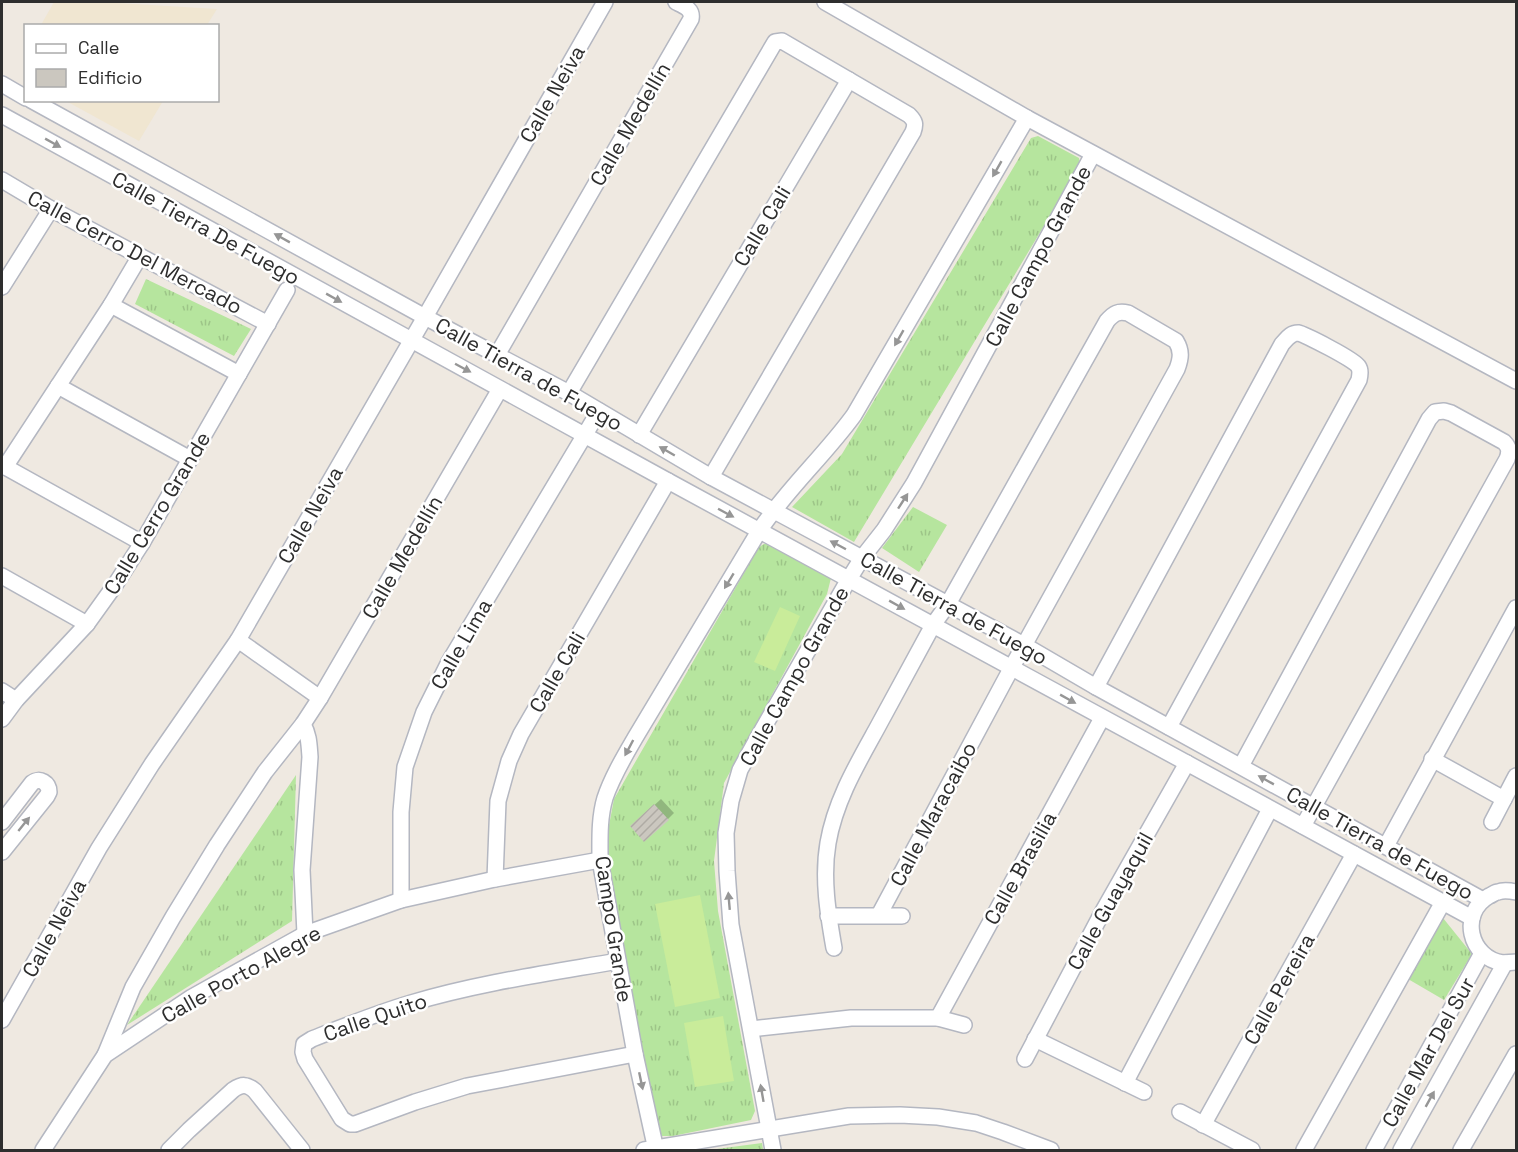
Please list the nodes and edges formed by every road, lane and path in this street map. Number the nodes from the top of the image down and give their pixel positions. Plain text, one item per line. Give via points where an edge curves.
1 (604, 2) edge
2 (676, 2) edge
3 (825, 2) edge
4 (849, 80) junction
5 (2, 84) edge
6 (24, 97) edge
7 (35, 102) edge
8 (2, 115) edge
9 (1027, 118) junction
10 (1093, 154) junction
11 (2, 180) edge
12 (51, 209) junction
13 (140, 256) junction
14 (2, 287) edge
15 (287, 290) dead end
16 (111, 305) junction
17 (425, 317) junction
18 (268, 324) junction
19 (411, 340) junction
20 (497, 355) junction
21 (239, 374) junction
22 (1516, 381) edge
23 (58, 386) junction
24 (500, 389) junction
25 (569, 393) junction
26 (599, 411) junction
27 (585, 435) junction
28 (639, 435) junction
29 (190, 459) junction
30 (3, 466) edge
31 (711, 477) junction
32 (668, 481) junction
33 (773, 510) junction
34 (759, 531) junction
35 (142, 543) junction
36 (862, 558) junction
37 (2, 576) edge
38 (849, 579) junction
39 (948, 604) junction
40 (1516, 608) edge
41 (87, 624) junction
42 (933, 625) junction
43 (238, 640) junction
44 (1024, 645) junction
45 (1012, 667) junction
46 (1096, 687) junction
47 (2, 692) edge
48 (320, 698) junction
49 (16, 700) junction
50 (1102, 718) junction
51 (2, 719) edge
52 (303, 724) junction
53 (1169, 727) junction
54 (1432, 759) junction
55 (1187, 763) junction
56 (1241, 766) junction
57 (1516, 776) edge
58 (1503, 799) junction
59 (7, 805) edge
60 (1314, 806) junction
61 (1270, 808) junction
62 (2, 822) edge
63 (1492, 822) dead end
64 (1303, 826) junction
65 (1386, 846) junction
66 (2, 852) edge
67 (1354, 854) junction
68 (600, 860) junction
69 (495, 879) junction
70 (1516, 890) edge
71 (401, 900) junction
72 (1483, 900) junction
73 (1443, 902) junction
74 (879, 915) junction
75 (828, 916) junction
76 (902, 916) dead end
77 (1472, 918) junction
78 (305, 934) junction
79 (834, 948) dead end
80 (1482, 953) junction
81 (618, 962) junction
82 (1511, 962) edge
83 (938, 1018) junction
84 (2, 1020) edge
85 (964, 1025) dead end
86 (750, 1029) junction
87 (1035, 1039) junction
88 (635, 1054) junction
89 (1516, 1054) edge
90 (105, 1055) junction
91 (1025, 1059) dead end
92 (1125, 1083) junction
93 (1144, 1092) dead end
94 (1180, 1112) dead end
95 (1203, 1125) junction
96 (769, 1130) junction
97 (43, 1150) edge
98 (169, 1150) edge
99 (302, 1150) edge
100 (652, 1150) edge
101 (773, 1150) edge
102 (1051, 1150) edge
103 (1252, 1150) edge
104 (1304, 1150) edge
105 (1374, 1150) edge
106 (1401, 1150) edge
107 (1461, 1150) edge

1 - 17 street, Calle Neiva
2 - 20 street, Calle Medellín via 691,11 691,19
3 - 9 street
4 - 25 street via 782,41 774,42
4 - 28 street, Calle Cali
4 - 31 street via 909,115 915,126
5 - 6 street
17 -> 7 street, Calle Tierra De Fuego
8 -> 19 street, Calle Tierra De Fuego
9 - 10 street
9 -> 33 street via 854,415
10 - 22 street
36 -> 10 street, Calle Campo Grande via 914,483
11 - 12 street, Calle Cerro Del Mercado
12 - 13 street, Calle Cerro Del Mercado
12 - 14 street
13 - 16 street
13 - 18 street, Calle Cerro Del Mercado
15 - 18 street, Calle Cerro Grande
16 - 21 street
16 - 23 street
17 - 19 street, Calle Neiva
17 - 20 street, Calle Tierra de Fuego
18 - 21 street, Calle Cerro Grande
19 -> 24 street, Calle Tierra de Fuego
19 - 43 street, Calle Neiva
20 - 25 street, Calle Tierra de Fuego
21 - 29 street, Calle Cerro Grande
23 - 29 street
23 - 30 street
24 - 27 street, Calle Tierra de Fuego
24 - 48 street, Calle Medellín
25 - 26 street, Calle Tierra de Fuego
26 - 27 street, Calle Lima
26 - 28 street, Calle Tierra de Fuego
27 - 32 street, Calle Tierra de Fuego
27 - 71 street, Calle Lima via 449,662 424,712 405,767
31 -> 28 street, Calle Tierra de Fuego
29 - 35 street, Calle Cerro Grande
30 - 35 street
31 - 33 street, Calle Tierra de Fuego
32 -> 34 street, Calle Tierra de Fuego
32 - 69 street, Calle Cali via 509,761 498,801
33 - 34 street
36 -> 33 street, Calle Tierra de Fuego
34 - 38 street, Calle Tierra de Fuego
34 -> 68 street, Campo Grande via 617,771 604,799
35 - 41 street, Calle Cerro Grande
36 - 38 street, Calle Campo Grande
36 - 39 street, Calle Tierra de Fuego
37 - 41 street
38 -> 42 street, Calle Tierra de Fuego
86 -> 38 street, Calle Campo Grande via 731,925 726,871 731,801 757,739
39 - 42 street
39 - 44 street, Calle Tierra de Fuego
39 - 44 street, Calle Maracaibo via 1107,321 1113,314 1128,313 1176,341 1181,357
40 - 54 street
41 - 49 street, Calle Cerro Grande
42 - 45 street, Calle Tierra de Fuego
42 - 75 street via 847,782 836,811 827,844
43 - 48 street
43 - 84 street, Calle Neiva via 99,848
44 - 45 street, Calle Maracaibo
44 - 46 street, Calle Tierra de Fuego
45 -> 50 street, Calle Tierra de Fuego
45 - 74 street, Calle Maracaibo
46 - 53 street, Calle Tierra de Fuego
46 - 53 street via 1282,344 1298,333 1352,360 1359,366 1359,380
47 - 49 street
48 - 52 street, Calle Medellín
49 - 51 street, Calle Cerro Grande
50 - 55 street, Calle Tierra de Fuego
50 - 83 street, Calle Brasilia
52 - 78 street via 310,757 302,870
52 - 90 street, Calle Medellín via 265,772 173,917 133,987
53 - 56 street, Calle Tierra de Fuego
54 - 58 street
54 - 65 street
55 - 61 street, Calle Tierra de Fuego
55 - 87 street, Calle Guayaquil
60 -> 56 street, Calle Tierra de Fuego
56 - 60 street via 1429,419 1435,412 1451,413 1504,441 1509,452 1507,459
57 - 58 street
58 - 63 street
59 - 62 street
66 -> 59 street via 48,795 47,785 38,780
60 - 64 street
60 - 65 street, Calle Tierra de Fuego
61 - 64 street, Calle Tierra de Fuego
61 - 92 street
64 - 67 street, Calle Tierra de Fuego
65 - 72 street, Calle Tierra de Fuego
67 - 73 street, Calle Tierra de Fuego
67 - 95 street, Calle Pereira
68 - 69 street, Calle Porto Alegre
68 - 81 street, Campo Grande
69 - 71 street, Calle Porto Alegre
70 - 72 street via 1498,892
71 - 78 street, Calle Porto Alegre
72 - 77 street
73 - 77 street, Calle Tierra de Fuego
73 - 104 street
74 - 75 street
74 - 76 street
75 - 79 street
77 - 80 street via 1474,942
78 - 90 street, Calle Porto Alegre via 192,997
80 - 82 street via 1492,960
80 - 105 street, Calle Mar Del Sur
81 - 88 street, Campo Grande
81 - 88 street, Calle Quito via 412,1002 312,1039 304,1044 303,1052 342,1119 350,1125 467,1086
106 -> 82 street, Calle Mar Del Sur
83 - 85 street
83 - 86 street via 851,1018
96 -> 86 street, Calle Campo Grande
87 - 91 street, Calle Guayaquil
87 - 92 street
88 -> 100 street, Campo Grande
89 - 107 street
90 - 97 street, Calle Porto Alegre
92 - 93 street
94 - 95 street
95 - 103 street
96 - 100 street
96 - 101 street, Calle Campo Grande
96 - 102 street via 849,1116 929,1116 976,1123
98 - 99 street via 233,1090 248,1085

